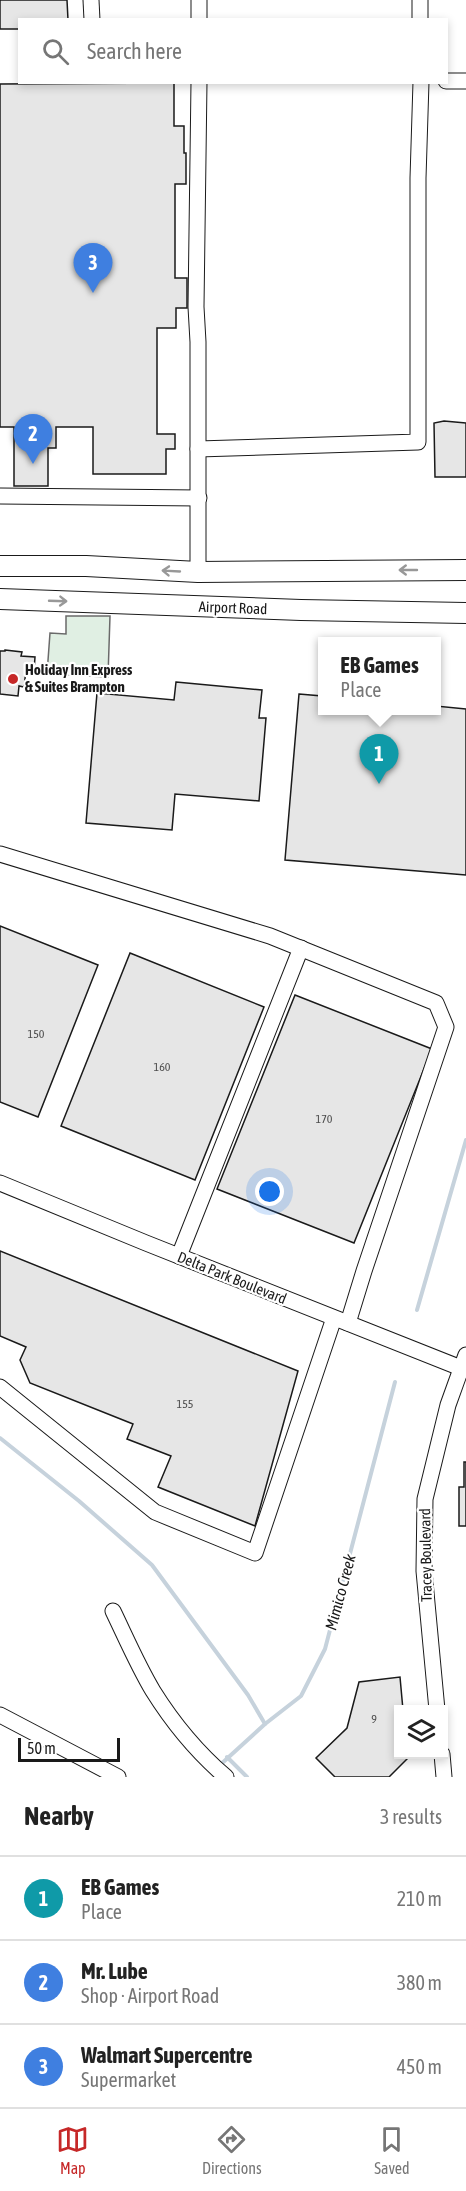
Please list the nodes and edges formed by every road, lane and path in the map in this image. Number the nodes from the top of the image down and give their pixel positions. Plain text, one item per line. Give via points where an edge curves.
1 (91, 0) edge
2 (199, 0) edge
3 (420, 0) edge
4 (92, 18) edge
5 (199, 18) edge
6 (420, 18) edge
7 (448, 81) edge
8 (466, 81) edge
9 (199, 84) edge
10 (421, 84) edge
11 (198, 449) junction
12 (0, 496) edge
13 (199, 498) junction
14 (2, 565) edge
15 (466, 570) edge
16 (198, 572) junction
17 (0, 599) edge
18 (466, 613) edge
19 (0, 854) edge
20 (300, 948) junction
21 (0, 1183) edge
22 (179, 1256) junction
23 (341, 1321) junction
24 (464, 1364) edge
25 (0, 1387) edge
26 (113, 1611) dead end
27 (436, 1705) edge
28 (0, 1715) edge
29 (442, 1759) edge
30 (118, 1777) edge
31 (226, 1777) edge
32 (444, 1777) edge

1 - 4 street
2 - 5 street
3 - 6 street
7 - 8 street
9 - 11 street
10 - 11 street via 418,442
11 - 13 street
12 - 13 street
13 - 16 street
16 -> 14 main road
15 -> 16 main road
17 -> 18 main road, Airport Road
19 - 20 street
20 - 22 street
20 - 23 street via 436,1002 446,1027
21 - 22 street, Delta Park Boulevard
22 - 23 street, Delta Park Boulevard
23 - 24 street, Delta Park Boulevard
23 - 25 street via 255,1553 155,1512
24 - 27 street, Tracey Boulevard via 448,1405 424,1498 423,1570
26 - 31 street via 153,1691 208,1762
28 - 30 street
29 - 32 street

